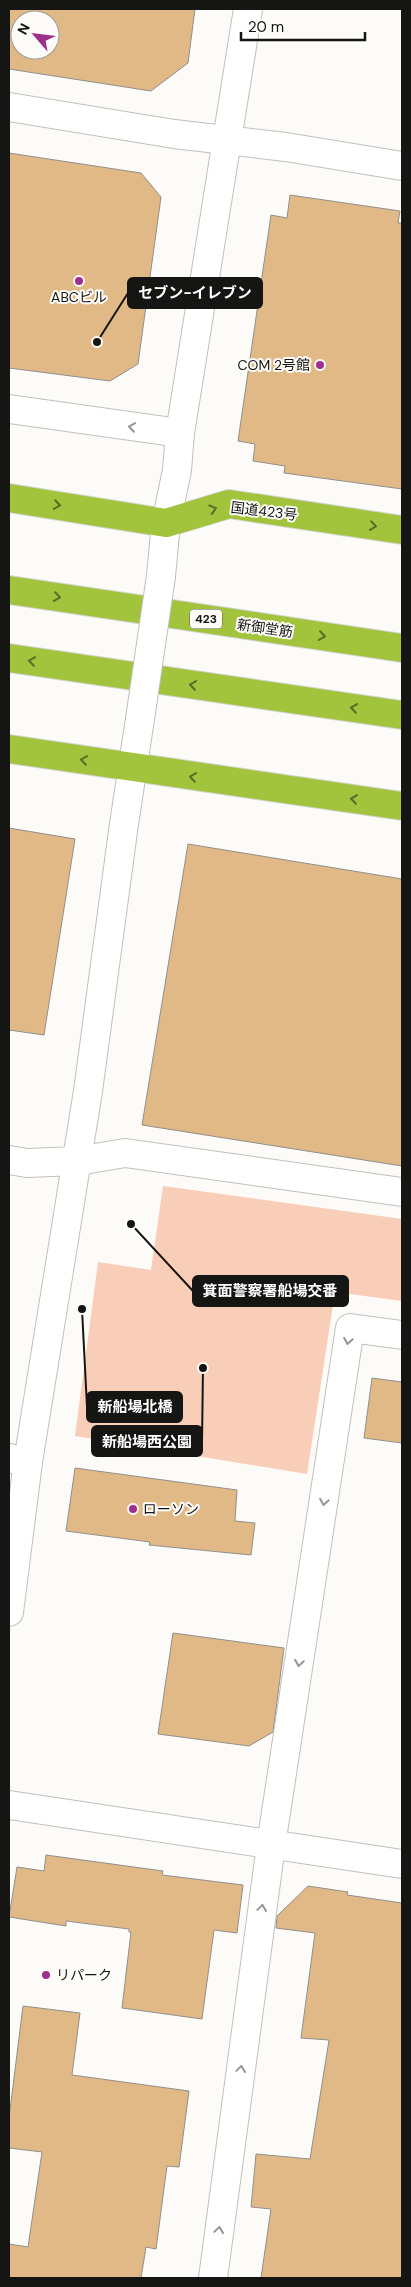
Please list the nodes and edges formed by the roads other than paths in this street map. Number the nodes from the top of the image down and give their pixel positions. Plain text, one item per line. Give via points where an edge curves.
1 (248, 9) edge
2 (9, 107) edge
3 (227, 140) junction
4 (402, 166) edge
5 (9, 409) edge
6 (180, 432) junction
7 (9, 498) edge
8 (166, 523) junction
9 (402, 530) edge
10 (9, 590) edge
11 (402, 648) edge
12 (9, 658) edge
13 (402, 716) edge
14 (9, 749) edge
15 (132, 767) junction
16 (402, 806) edge
17 (9, 1160) edge
18 (77, 1161) junction
19 (402, 1192) edge
20 (402, 1335) edge
21 (19, 1460) edge
22 (9, 1612) edge
23 (9, 1805) edge
24 (270, 1845) junction
25 (402, 1864) edge
26 (213, 2278) edge

1 - 3 street
2 - 3 street
3 - 4 street
3 - 6 street
6 -> 5 street
6 - 8 street via 177,470
7 -> 8 highway, 国道423号
8 -> 9 highway, 国道423号 via 229,504
8 - 15 street, bridge
10 -> 11 highway, 新御堂筋 / 423
13 -> 12 highway
15 -> 14 highway
16 -> 15 highway
15 - 18 street
17 - 18 street via 27,1163
18 - 19 street via 125,1153
18 - 21 street
20 -> 24 street via 350,1328
21 - 22 street
23 - 24 street
24 - 25 street
26 -> 24 street

